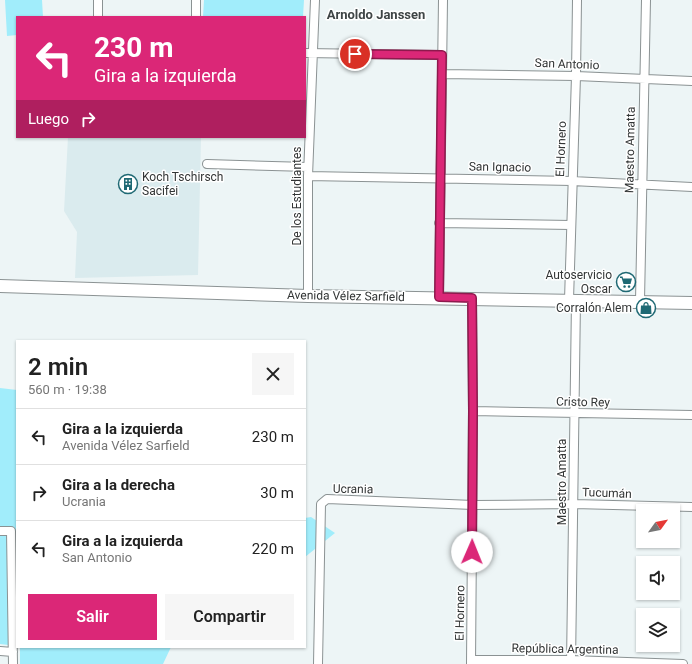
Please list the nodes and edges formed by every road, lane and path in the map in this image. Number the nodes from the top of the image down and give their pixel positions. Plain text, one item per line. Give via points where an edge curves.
1 (98, 0) edge
2 (196, 0) edge
3 (315, 0) edge
4 (443, 0) edge
5 (577, 0) edge
6 (646, 0) edge
7 (98, 16) edge
8 (196, 16) edge
9 (308, 53) edge
10 (442, 55) junction
11 (442, 74) junction
12 (576, 76) junction
13 (644, 79) junction
14 (692, 80) edge
15 (207, 164) dead end
16 (308, 167) junction
17 (308, 176) junction
18 (440, 178) junction
19 (572, 180) junction
20 (642, 185) junction
21 (692, 187) edge
22 (439, 223) junction
23 (571, 225) junction
24 (0, 286) edge
25 (308, 296) junction
26 (439, 297) junction
27 (472, 298) junction
28 (573, 300) junction
29 (640, 301) junction
30 (692, 303) edge
31 (473, 411) junction
32 (574, 414) junction
33 (692, 415) edge
34 (574, 504) junction
35 (473, 505) junction
36 (692, 507) edge
37 (0, 531) edge
38 (0, 651) edge
39 (13, 652) junction
40 (471, 662) edge
41 (571, 662) edge
42 (13, 664) edge
43 (318, 664) edge
44 (683, 664) edge

1 - 7 street
2 - 8 street
3 - 9 street, De los Estudiantes
4 - 10 street
5 - 12 street, El Hornero
6 - 13 street, Maestro Amatta
9 - 10 street
9 - 16 street, De los Estudiantes
10 - 11 street
11 - 12 street, San Antonio
11 - 18 street
12 - 13 street, San Antonio
12 - 19 street, El Hornero
13 - 14 street, San Antonio
13 - 20 street, Maestro Amatta
15 - 16 street
16 - 17 street, De los Estudiantes
17 - 18 street, San Ignacio
17 - 25 street, De los Estudiantes
18 - 19 street, San Ignacio
18 - 22 street
19 - 20 street, San Ignacio
19 - 23 street, El Hornero
20 - 21 street, San Ignacio
20 - 29 street, Maestro Amatta
22 - 23 street
22 - 26 street
23 - 28 street, El Hornero
24 - 25 main road, Avenida Vélez Sarfield
25 - 26 main road, Avenida Vélez Sarfield
26 - 27 main road, Avenida Vélez Sarfield
27 - 28 main road, Avenida Vélez Sarfield
27 - 31 street, El Hornero
28 - 29 main road, Avenida Vélez Sarfield
28 - 32 street, Maestro Amatta
29 - 30 main road, Avenida Vélez Sarfield
31 - 32 street, Cristo Rey
31 - 35 street, El Hornero
32 - 33 street, Cristo Rey
32 - 34 street, Maestro Amatta
34 - 35 street, Tucumán
34 - 36 street, Tucumán
34 - 41 street, Maestro Amatta
35 - 40 street, El Hornero
35 - 43 street, Ucrania via 327,500 321,504
37 - 39 street via 11,531
38 - 39 street
39 - 42 street
40 - 41 street, República Argentina
41 - 44 street, República Argentina

